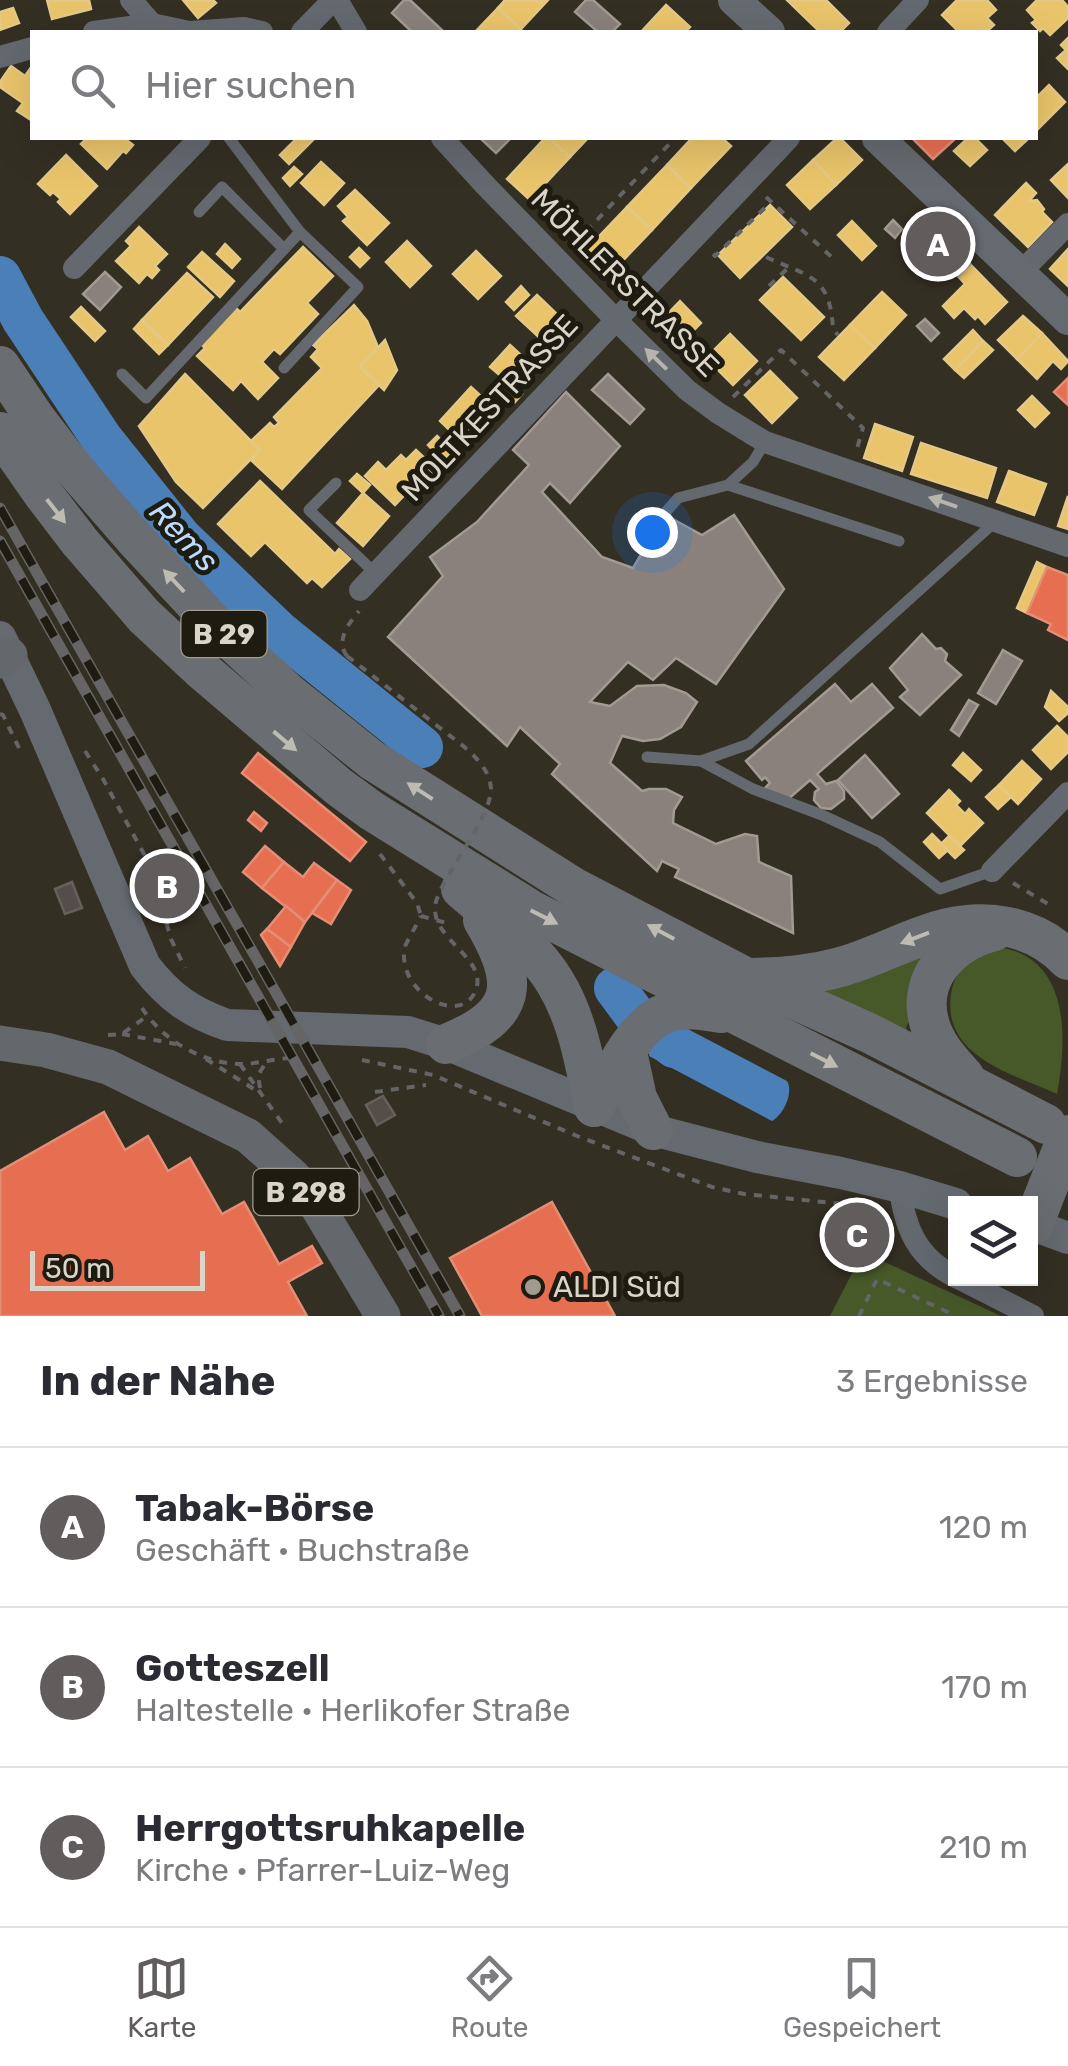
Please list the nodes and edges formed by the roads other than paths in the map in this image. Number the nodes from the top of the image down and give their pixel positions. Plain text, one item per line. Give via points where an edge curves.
1 (335, 0) edge
2 (734, 0) edge
3 (918, 0) edge
4 (133, 1) edge
5 (152, 24) junction
6 (108, 30) edge
7 (180, 30) edge
8 (217, 30) edge
9 (253, 30) edge
10 (304, 30) edge
11 (355, 30) edge
12 (766, 30) edge
13 (890, 30) edge
14 (30, 49) edge
15 (0, 57) edge
16 (198, 140) edge
17 (231, 140) edge
18 (444, 140) edge
19 (787, 140) edge
20 (880, 140) edge
21 (198, 212) dead end
22 (1068, 224) edge
23 (300, 232) junction
24 (284, 250) junction
25 (74, 268) dead end
26 (1020, 273) junction
27 (615, 319) junction
28 (1068, 319) edge
29 (0, 366) edge
30 (284, 368) dead end
31 (122, 374) dead end
32 (0, 432) edge
33 (765, 442) junction
34 (336, 483) dead end
35 (728, 485) junction
36 (996, 521) junction
37 (899, 541) dead end
38 (638, 544) dead end
39 (1068, 546) edge
40 (368, 582) joint
41 (4, 651) edge
42 (648, 758) dead end
43 (700, 762) junction
44 (1068, 793) edge
45 (372, 811) junction
46 (992, 871) joint
47 (460, 910) junction
48 (1010, 927) junction
49 (1068, 960) edge
50 (742, 997) junction
51 (441, 1027) junction
52 (0, 1042) edge
53 (627, 1052) junction
54 (974, 1087) junction
55 (190, 1107) junction
56 (594, 1107) junction
57 (653, 1130) junction
58 (1057, 1130) edge
59 (1016, 1157) dead end
60 (898, 1203) junction
61 (948, 1204) edge
62 (1052, 1225) edge
63 (948, 1274) edge
64 (973, 1286) edge
65 (364, 1316) edge
66 (383, 1316) edge
67 (1033, 1316) edge

1 - 10 street
1 - 11 street
2 - 12 main road
3 - 13 street
4 - 5 street
5 - 6 street
5 - 7 street
8 - 9 street
14 - 15 street
16 - 25 street
17 - 23 lane
18 - 27 street, MÖHLERSTRASSE
19 - 27 street, MOLTKESTRASSE
20 - 26 main road
21 - 24 lane via 222,187
22 - 26 street
23 - 24 lane
23 - 30 lane via 358,287
24 - 31 lane via 146,398
26 - 28 main road
33 -> 27 street, MÖHLERSTRASSE via 687,390
27 - 40 street, MOLTKESTRASSE
50 -> 29 highway, B 29 via 372,760 287,692 217,627 74,470
32 -> 45 highway, B 29 via 144,616
33 - 35 lane
36 -> 33 street, MÖHLERSTRASSE
34 - 40 lane via 309,510
35 - 37 lane
35 - 38 lane via 678,498
36 - 39 street, MÖHLERSTRASSE
36 - 43 lane via 749,744
41 - 51 main road via 140,954 162,987 201,1016 226,1025 408,1032
42 - 43 lane
43 - 46 lane via 880,842 940,889
44 - 46 street
45 - 47 highway
45 -> 50 highway, B 29 via 531,910
47 - 51 highway via 504,958 507,992 494,1018 474,1033
47 - 56 highway via 521,943 554,981 580,1042
48 - 49 highway via 1045,940
48 -> 50 highway via 938,930
48 - 54 highway via 946,956 929,984 933,1036
50 - 53 highway via 657,1017
50 - 54 highway, B 29 via 869,1033
50 -> 59 highway, B 29
51 - 56 main road
52 - 55 main road, B 298 via 108,1067
53 - 56 highway
53 - 57 highway via 637,1098
54 - 58 highway, B 29
55 - 65 main road, B 298 via 288,1199
55 - 66 main road, B 298 via 248,1136 294,1177
56 - 57 main road
57 - 60 main road via 841,1172
58 - 62 highway
60 - 61 main road
60 - 63 street via 924,1254
64 - 67 street

